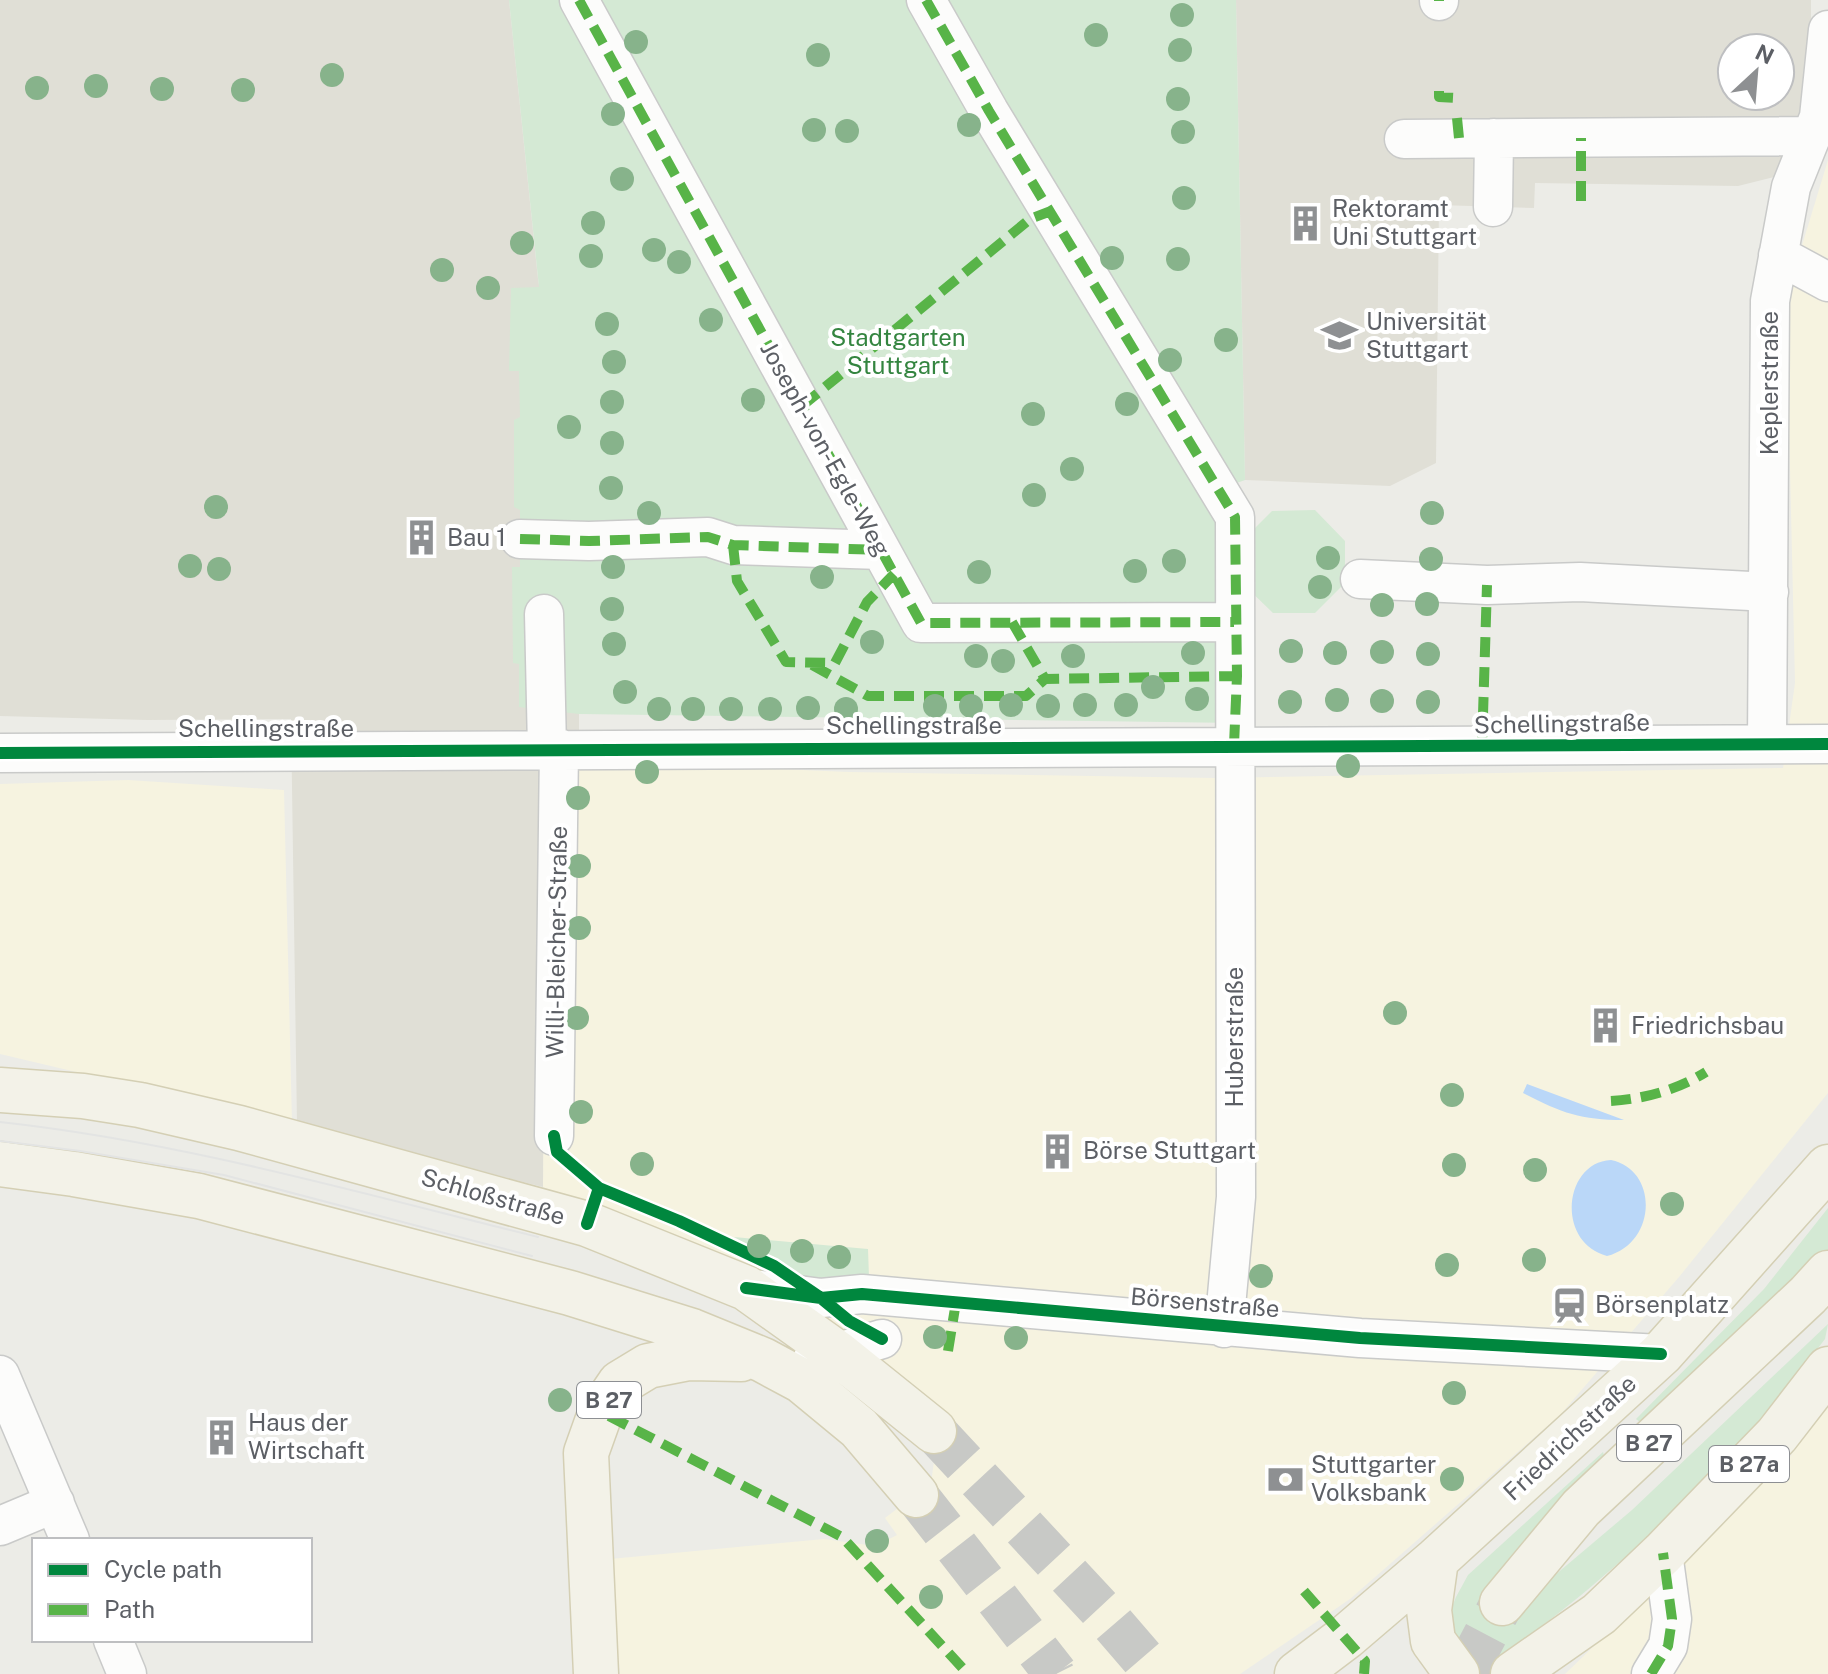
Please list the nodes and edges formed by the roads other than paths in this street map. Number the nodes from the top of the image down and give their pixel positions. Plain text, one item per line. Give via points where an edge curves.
1 (579, 0) edge
2 (926, 0) edge
3 (1828, 30) edge
4 (1812, 136) junction
5 (1494, 138) junction
6 (1404, 139) dead end
7 (1493, 207) dead end
8 (1778, 255) junction
9 (1828, 282) edge
10 (520, 539) dead end
11 (880, 550) junction
12 (1360, 579) dead end
13 (1769, 592) junction
14 (544, 614) dead end
15 (1234, 622) junction
16 (1767, 743) junction
17 (1828, 744) edge
18 (1234, 745) junction
19 (553, 748) junction
20 (0, 753) edge
21 (6, 1087) edge
22 (554, 1136) dead end
23 (0, 1164) edge
24 (1828, 1167) edge
25 (1828, 1273) edge
26 (746, 1288) junction
27 (926, 1299) junction
28 (1224, 1328) junction
29 (882, 1339) junction
30 (837, 1353) junction
31 (1661, 1354) junction
32 (763, 1360) junction
33 (1828, 1369) edge
34 (0, 1375) edge
35 (880, 1386) junction
36 (934, 1431) tunnel mouth
37 (916, 1495) tunnel mouth
38 (55, 1503) junction
39 (0, 1526) edge
40 (69, 1538) edge
41 (1663, 1553) junction
42 (1436, 1560) junction
43 (1502, 1603) tunnel mouth
44 (114, 1642) edge
45 (127, 1674) edge
46 (596, 1674) edge
47 (1297, 1674) edge
48 (1457, 1674) edge
49 (1513, 1674) edge
50 (1651, 1674) edge

1 - 11 street, Joseph-von-Egle-Weg
2 - 15 street, Huberstraße via 1235,517
3 - 4 street, Keplerstraße via 1824,88
4 - 5 street
4 - 8 street, Keplerstraße via 1791,187
5 - 6 street
5 - 7 street
8 - 9 street
8 - 13 street, Keplerstraße via 1770,301
10 - 11 street via 708,537 733,545
11 - 15 street, Joseph-von-Egle-Weg via 921,623
12 - 13 street
13 - 16 street, Keplerstraße
14 - 19 street, Willi-Bleicher-Straße
15 - 18 street, Huberstraße
16 - 17 street, Schellingstraße
16 - 18 street, Schellingstraße
18 - 19 street, Schellingstraße
18 - 28 street, Huberstraße via 1236,1197
19 - 20 street, Schellingstraße
19 - 22 street, Willi-Bleicher-Straße
21 - 26 main road, Schloßstraße via 140,1105 412,1174 587,1224
23 - 32 main road via 199,1196 570,1293 692,1331
24 - 31 main road, Friedrichstraße / B 27
25 - 43 main road, B 27 via 1581,1508
26 - 27 street, Börsenstraße via 821,1298 862,1294
26 - 30 main road, Schloßstraße
27 - 28 street, Börsenstraße
27 - 29 street
28 - 31 street, Börsenstraße
29 - 30 street
29 - 35 street
30 - 32 street via 804,1362
30 - 35 main road, Schloßstraße
31 - 42 main road, Friedrichstraße / B 27
32 - 37 main road, B 27 via 802,1381 859,1428
32 - 46 main road, B 27 via 689,1358 648,1366 620,1383 601,1411 586,1453
33 - 41 main road, B 27a via 1777,1435
34 - 38 street
35 - 36 main road, Schloßstraße
38 - 39 street
38 - 40 street
41 - 49 main road, B 27a via 1599,1614
41 - 50 street via 1672,1619 1668,1646
42 - 47 main road, B 27
42 - 48 main road via 1429,1610 1433,1641
44 - 45 street

